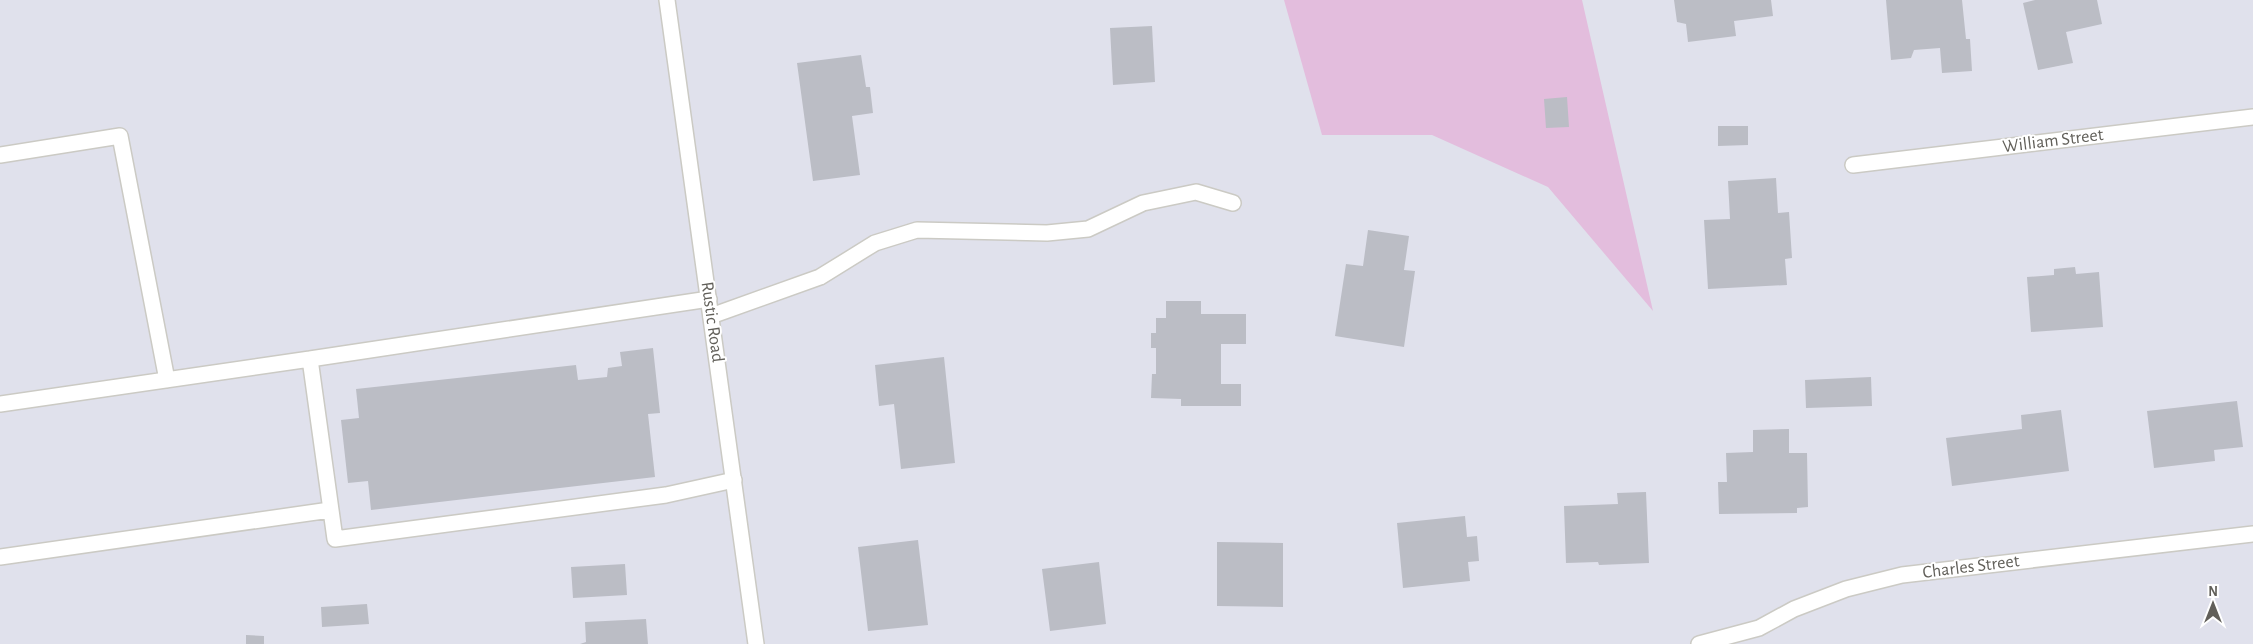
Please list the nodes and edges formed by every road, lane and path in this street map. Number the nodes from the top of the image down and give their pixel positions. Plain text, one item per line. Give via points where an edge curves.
1 (667, 0) edge
2 (2253, 117) edge
3 (0, 155) edge
4 (1853, 165) dead end
5 (1233, 203) dead end
6 (709, 299) junction
7 (711, 316) junction
8 (310, 359) junction
9 (167, 380) junction
10 (0, 404) edge
11 (734, 480) junction
12 (330, 510) junction
13 (2253, 534) edge
14 (0, 557) edge
15 (756, 644) edge
16 (1700, 644) edge

1 - 6 street, Rustic Road
2 - 4 street, William Street
3 - 9 street via 120,136
5 - 7 street via 1196,192 1143,203 1088,229 1047,233 917,230 875,243 820,277
6 - 7 street, Rustic Road
6 - 8 street
7 - 11 street, Rustic Road
8 - 9 street
8 - 12 street
9 - 10 street
11 - 12 street via 666,495 334,539
11 - 15 street, Rustic Road
12 - 14 street
13 - 16 street, Charles Street via 1902,575 1846,589 1794,609 1759,628

